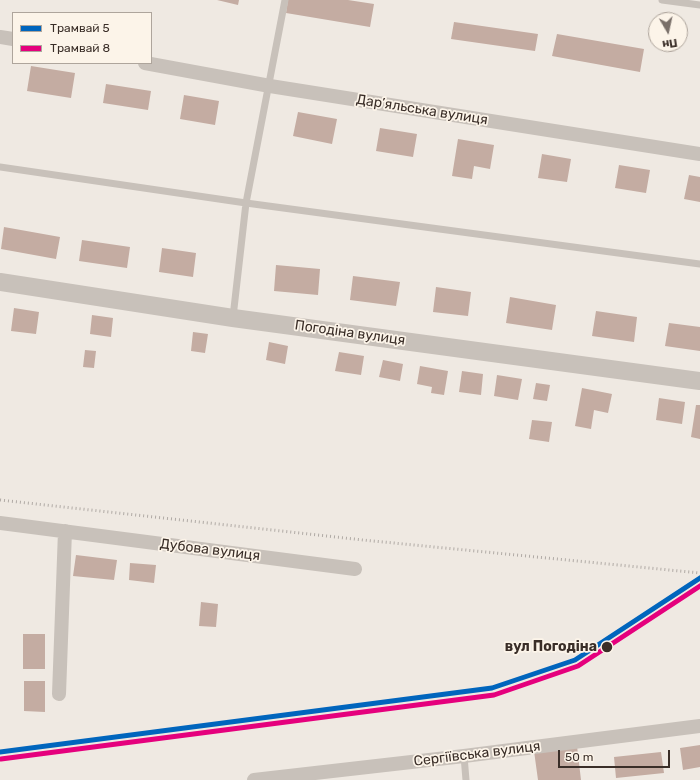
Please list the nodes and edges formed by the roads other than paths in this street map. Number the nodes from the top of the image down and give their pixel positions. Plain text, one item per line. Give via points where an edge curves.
1 (285, 0) edge
2 (662, 0) edge
3 (700, 5) edge
4 (0, 36) edge
5 (12, 39) edge
6 (150, 64) edge
7 (270, 86) junction
8 (700, 154) edge
9 (0, 167) edge
10 (246, 204) junction
11 (700, 264) edge
12 (0, 282) edge
13 (233, 318) junction
14 (700, 381) edge
15 (0, 524) edge
16 (65, 531) junction
17 (356, 569) dead end
18 (59, 694) dead end
19 (700, 726) edge
20 (464, 756) junction
21 (254, 780) edge
22 (466, 780) edge

1 - 7 lane
2 - 3 lane
4 - 5 street
6 - 7 street, Дар’яльська вулиця
7 - 8 street, Дар’яльська вулиця
7 - 10 lane
9 - 10 lane
10 - 11 lane
10 - 13 lane
12 - 13 street, Погодіна вулиця
13 - 14 street, Погодіна вулиця
15 - 16 street, Дубова вулиця
16 - 17 street, Дубова вулиця
16 - 18 street
19 - 20 street, Сергіївська вулиця
20 - 21 street, Сергіївська вулиця
20 - 22 lane

